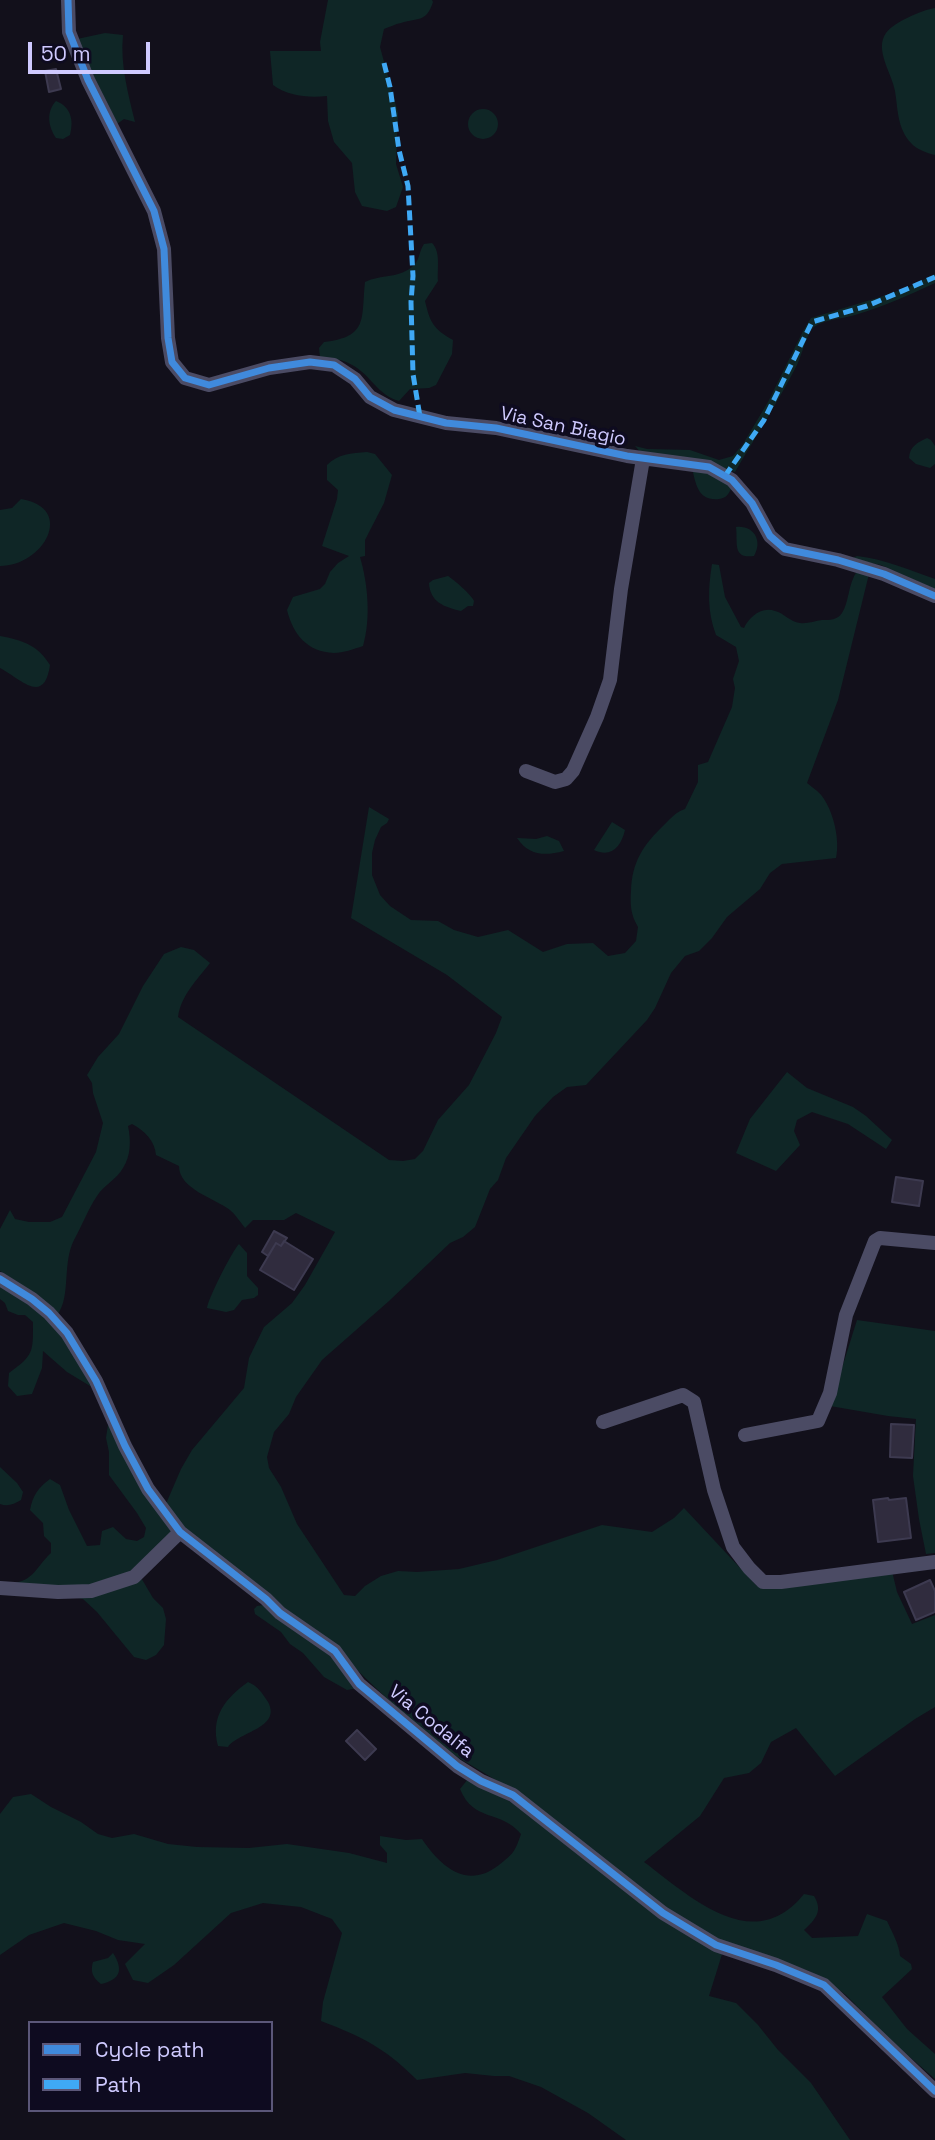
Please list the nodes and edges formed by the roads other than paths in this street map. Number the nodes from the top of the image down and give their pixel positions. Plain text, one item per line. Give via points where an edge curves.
1 (68, 0) edge
2 (643, 459) junction
3 (935, 596) edge
4 (526, 771) dead end
5 (935, 1243) edge
6 (0, 1279) edge
7 (603, 1422) dead end
8 (745, 1435) dead end
9 (180, 1532) junction
10 (935, 1562) edge
11 (0, 1588) edge
12 (935, 2091) edge

1 - 2 street, Via San Biagio via 69,32 88,80 154,212 164,249 168,338 173,362 185,378 209,385 283,366 334,365 394,411
2 - 3 street, Via San Biagio via 709,467 732,480 752,503 770,536 785,549 884,574
2 - 4 street via 610,680 597,717 566,779 555,782
5 - 8 street via 875,1241 846,1315 830,1393 818,1421
6 - 9 street, Via Codalfa via 32,1299 67,1333 96,1381 148,1489
7 - 10 street via 683,1395 694,1402 714,1490 733,1547 763,1582
9 - 11 street via 134,1577 91,1591
9 - 12 street, Via Codalfa via 335,1651 359,1684 457,1766 513,1795 663,1913 716,1945 824,1985

